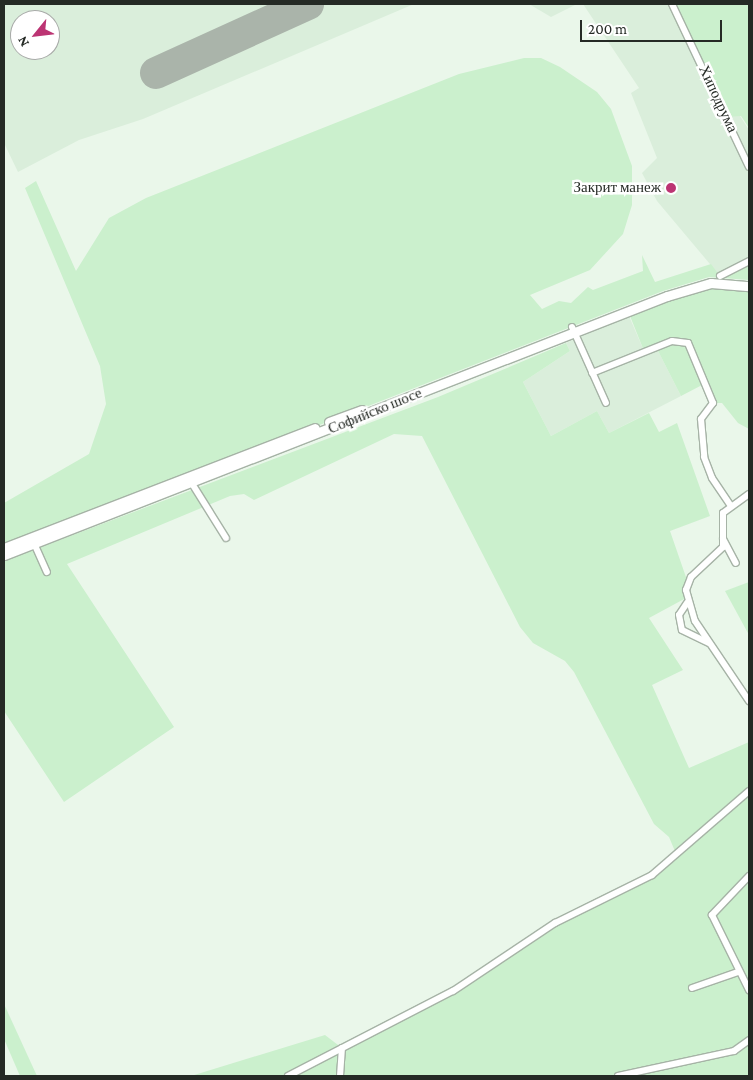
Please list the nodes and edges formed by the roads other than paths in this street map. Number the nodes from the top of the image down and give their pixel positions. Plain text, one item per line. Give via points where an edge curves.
1 (672, 4) edge
2 (749, 167) edge
3 (749, 261) edge
4 (720, 276) junction
5 (749, 280) edge
6 (749, 286) edge
7 (573, 329) junction
8 (592, 373) junction
9 (606, 403) dead end
10 (191, 482) junction
11 (161, 490) junction
12 (749, 494) edge
13 (731, 506) junction
14 (226, 538) dead end
15 (723, 539) junction
16 (33, 540) junction
17 (4, 548) edge
18 (4, 555) edge
19 (736, 562) dead end
20 (47, 572) dead end
21 (687, 603) junction
22 (710, 644) junction
23 (749, 701) edge
24 (749, 791) edge
25 (749, 876) edge
26 (738, 972) junction
27 (692, 988) dead end
28 (749, 990) edge
29 (749, 1040) edge
30 (342, 1048) junction
31 (288, 1076) edge
32 (340, 1076) edge
33 (618, 1076) edge

1 - 2 street, Хиподрума
3 - 4 street
4 - 5 main road, Софийско шосе
4 - 7 main road, Софийско шосе via 664,291
6 - 7 main road, Софийско шосе via 722,282 700,285
7 - 8 street
7 - 10 main road, Софийско шосе
7 - 11 main road, Софийско шосе
8 - 9 street
8 - 13 street via 672,341 688,343 713,403 701,419 704,457 712,478
10 - 11 main road, Софийско шосе
10 - 14 street
11 - 16 main road, Софийско шосе
12 - 13 street
13 - 15 street via 720,518
15 - 19 street
15 - 21 street via 719,553 688,583
16 - 17 main road, Софийско шосе
16 - 18 main road, Софийско шосе
16 - 20 street
21 - 22 street
21 - 22 street via 679,615 682,630
22 - 23 street
24 - 30 street via 652,875 555,923 453,991
25 - 26 street via 712,915
26 - 27 street
26 - 28 street
29 - 33 street via 734,1051
30 - 31 street
30 - 32 street

